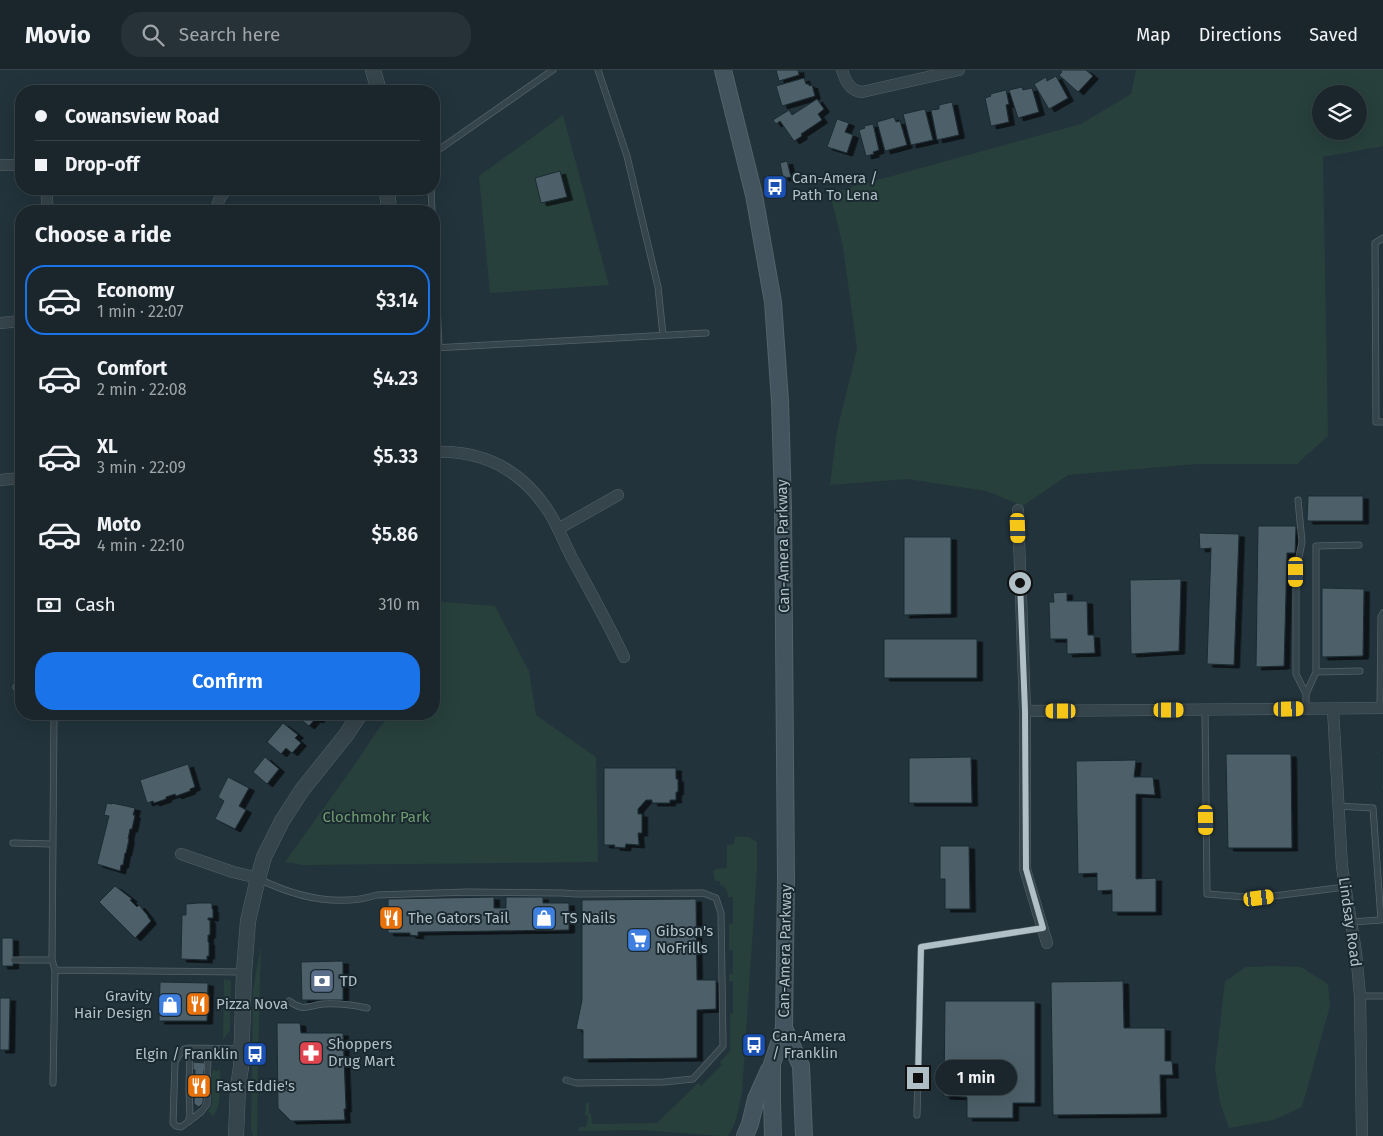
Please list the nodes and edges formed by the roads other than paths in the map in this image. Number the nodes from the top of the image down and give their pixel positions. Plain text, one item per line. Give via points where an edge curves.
1 (373, 70) edge
2 (553, 70) edge
3 (598, 70) edge
4 (723, 70) edge
5 (842, 70) edge
6 (959, 70) edge
7 (377, 85) edge
8 (440, 149) edge
9 (0, 165) edge
10 (15, 166) edge
11 (1383, 238) edge
12 (15, 322) edge
13 (0, 323) edge
14 (1375, 327) junction
15 (1383, 327) edge
16 (706, 333) dead end
17 (663, 335) junction
18 (440, 348) edge
19 (1383, 422) edge
20 (440, 452) edge
21 (15, 479) edge
22 (0, 480) edge
23 (618, 495) dead end
24 (1298, 500) dead end
25 (1018, 510) dead end
26 (558, 528) junction
27 (1359, 545) dead end
28 (1383, 613) edge
29 (624, 657) dead end
30 (1382, 660) edge
31 (1360, 671) dead end
32 (1316, 672) junction
33 (1306, 694) junction
34 (1306, 708) junction
35 (1333, 708) junction
36 (1382, 708) edge
37 (1205, 710) junction
38 (1025, 711) junction
39 (54, 720) edge
40 (356, 720) edge
41 (1338, 806) junction
42 (14, 843) dead end
43 (52, 844) junction
44 (181, 854) dead end
45 (258, 878) junction
46 (1345, 887) junction
47 (1351, 922) junction
48 (1043, 928) junction
49 (1047, 943) dead end
50 (14, 960) dead end
51 (52, 960) junction
52 (55, 970) junction
53 (244, 972) junction
54 (1360, 996) junction
55 (1383, 996) edge
56 (289, 1001) dead end
57 (367, 1008) dead end
58 (784, 1028) junction
59 (190, 1048) junction
60 (208, 1049) junction
61 (242, 1049) junction
62 (772, 1064) junction
63 (566, 1080) dead end
64 (53, 1083) dead end
65 (917, 1115) dead end
66 (188, 1122) junction
67 (236, 1136) edge
68 (745, 1136) edge
69 (773, 1136) edge
70 (804, 1136) edge
71 (1362, 1136) edge

1 - 7 street
2 - 8 lane
3 - 17 lane via 627,156 658,287
4 - 58 main road, Can-Amera Parkway via 754,195 773,302 780,401 786,832
5 - 6 street via 850,87 862,92
9 - 10 street
11 - 14 lane via 1375,242
12 - 13 street
14 - 15 lane
14 - 19 lane via 1376,422
16 - 17 lane
17 - 18 lane
20 - 26 street via 476,456 506,469 539,498
21 - 22 street
23 - 26 street
24 - 33 lane via 1302,542 1296,572 1296,674
25 - 38 street
26 - 29 street
27 - 32 lane via 1316,546
28 - 30 lane
30 - 36 lane
31 - 32 lane
32 - 33 lane
33 - 34 lane
34 - 35 street
34 - 37 street
35 - 36 street
35 - 41 street, Lindsay Road
37 - 38 street
37 - 46 lane via 1207,894 1259,898
38 - 48 street via 1026,869
39 - 43 lane
40 - 45 street via 282,820
41 - 46 street, Lindsay Road
41 - 47 lane via 1373,808 1381,920
42 - 43 lane
43 - 51 lane
44 - 45 street
45 - 53 street via 248,920
45 - 63 lane via 278,888 329,900 364,899 377,895 492,892 703,893 716,898 721,913 723,1046 693,1079 581,1083
46 - 47 street, Lindsay Road
47 - 54 street, Lindsay Road
48 - 49 street
48 - 65 lane via 921,947
50 - 51 lane
51 - 52 lane
52 - 53 lane
52 - 64 lane
53 - 61 street
54 - 55 lane
54 - 71 street, Lindsay Road
56 - 57 lane via 307,1008 321,1004
58 - 62 main road, Can-Amera Parkway
58 - 70 main road, Can-Amera Parkway via 801,1066
59 - 60 lane
59 - 66 lane
59 - 66 lane via 184,1049 175,1062 174,1123 181,1128
60 - 61 lane
60 - 66 lane via 207,1104
61 - 67 street
62 - 68 main road via 756,1099
62 - 69 main road, Can-Amera Parkway

